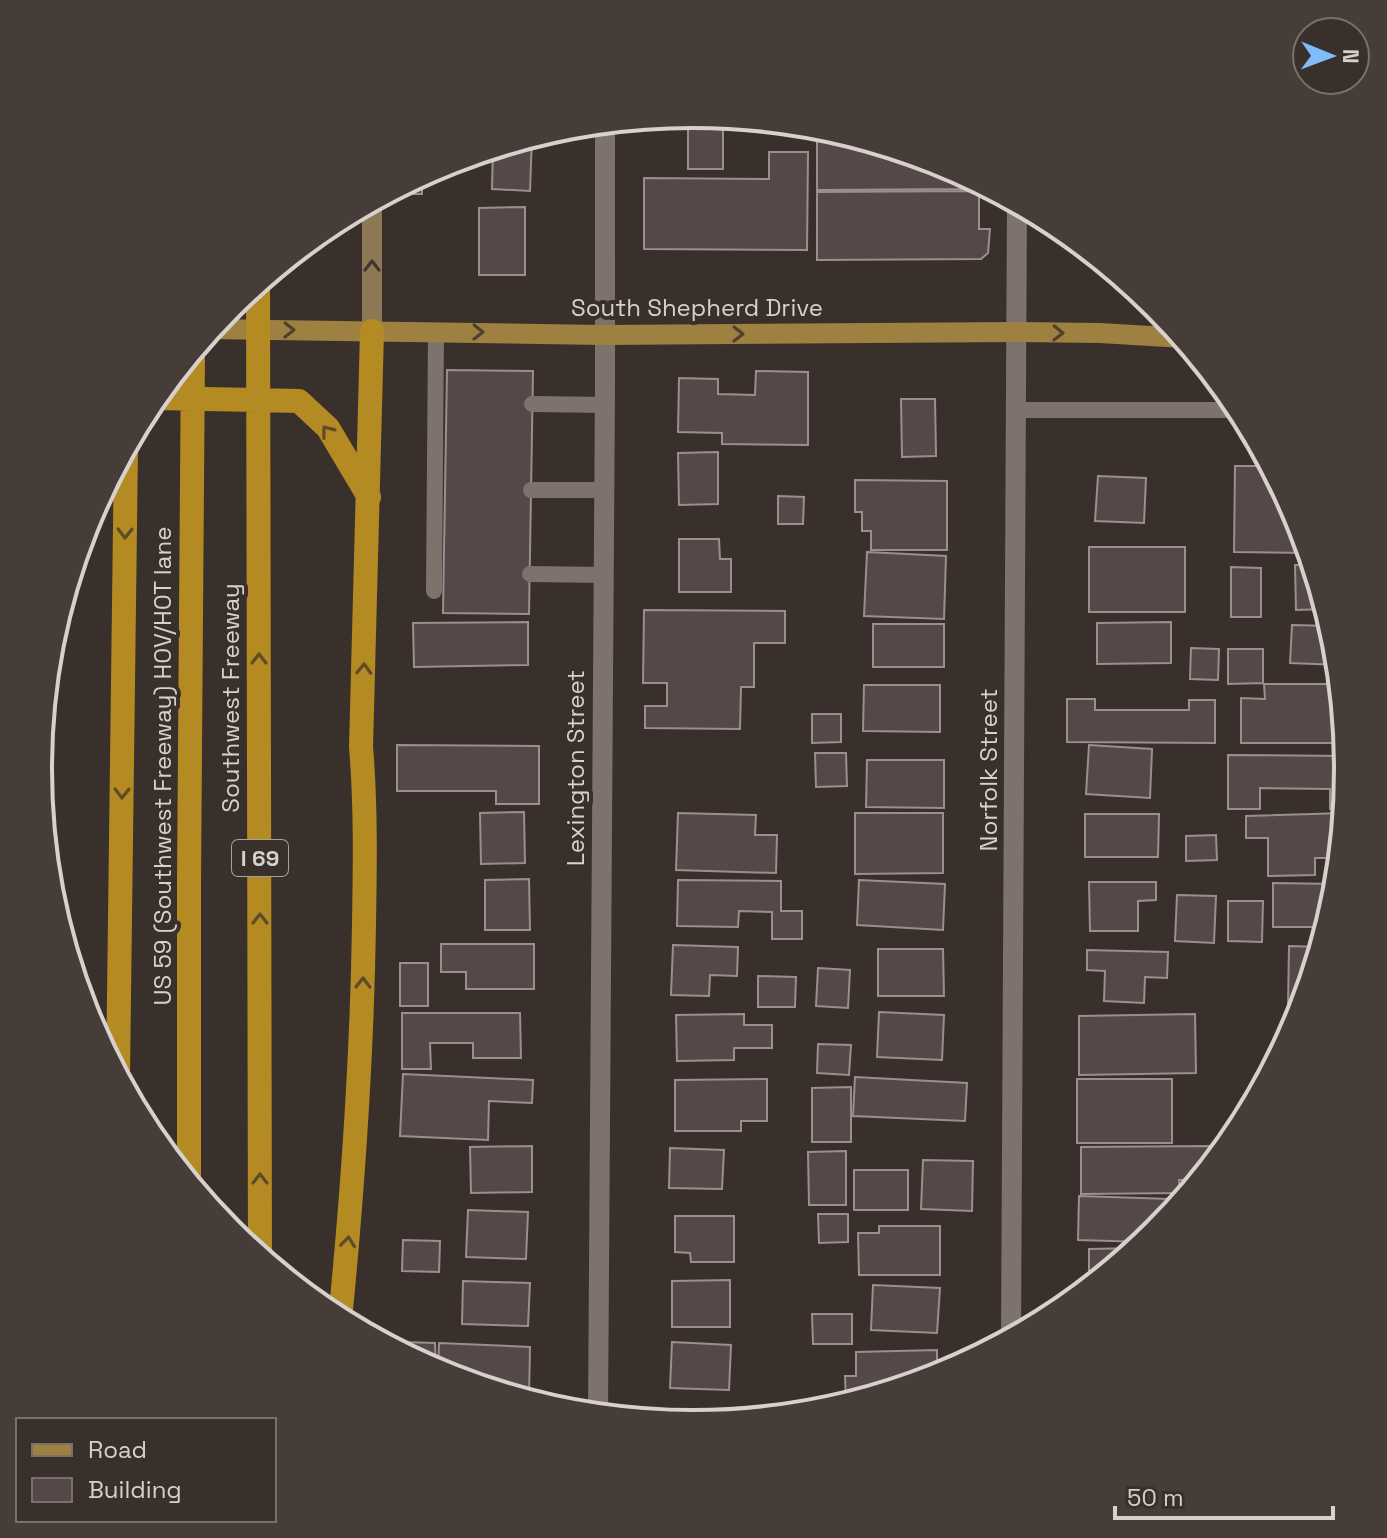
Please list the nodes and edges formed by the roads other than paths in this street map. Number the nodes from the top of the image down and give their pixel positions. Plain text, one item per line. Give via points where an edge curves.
1 (605, 134) edge
2 (372, 214) edge
3 (1017, 215) edge
4 (258, 299) edge
5 (227, 329) edge
6 (372, 331) junction
7 (436, 331) junction
8 (1017, 332) junction
9 (605, 335) junction
10 (1168, 337) edge
11 (193, 368) edge
12 (170, 398) edge
13 (532, 404) dead end
14 (605, 405) junction
15 (1017, 410) junction
16 (1225, 410) edge
17 (126, 471) edge
18 (531, 490) dead end
19 (605, 490) junction
20 (369, 497) junction
21 (530, 574) dead end
22 (604, 575) junction
23 (434, 591) dead end
24 (118, 1054) edge
25 (189, 1165) edge
26 (260, 1241) edge
27 (342, 1305) edge
28 (1011, 1326) edge
29 (598, 1403) edge

1 - 9 street, Lexington Street
6 -> 2 main road
3 - 8 street, Norfolk Street
26 -> 4 highway, Southwest Freeway / I 69
5 -> 6 main road, South Shepherd Drive
6 - 7 main road, South Shepherd Drive
6 - 20 highway
7 -> 9 main road, South Shepherd Drive
7 - 23 lane via 441,407 439,571
9 -> 8 main road, South Shepherd Drive
8 -> 10 main road, South Shepherd Drive
8 - 15 street, Norfolk Street
9 - 14 street, Lexington Street
11 - 25 highway, US 59 (Southwest Freeway) HOV/HOT lane
20 -> 12 highway via 328,428 299,401
13 - 14 lane
14 - 19 street, Lexington Street
15 - 16 lane
15 - 28 street, Norfolk Street
17 -> 24 highway
18 - 19 lane
19 - 22 street, Lexington Street
27 -> 20 highway via 363,1003 366,805 361,747
21 - 22 lane
22 - 29 street, Lexington Street

